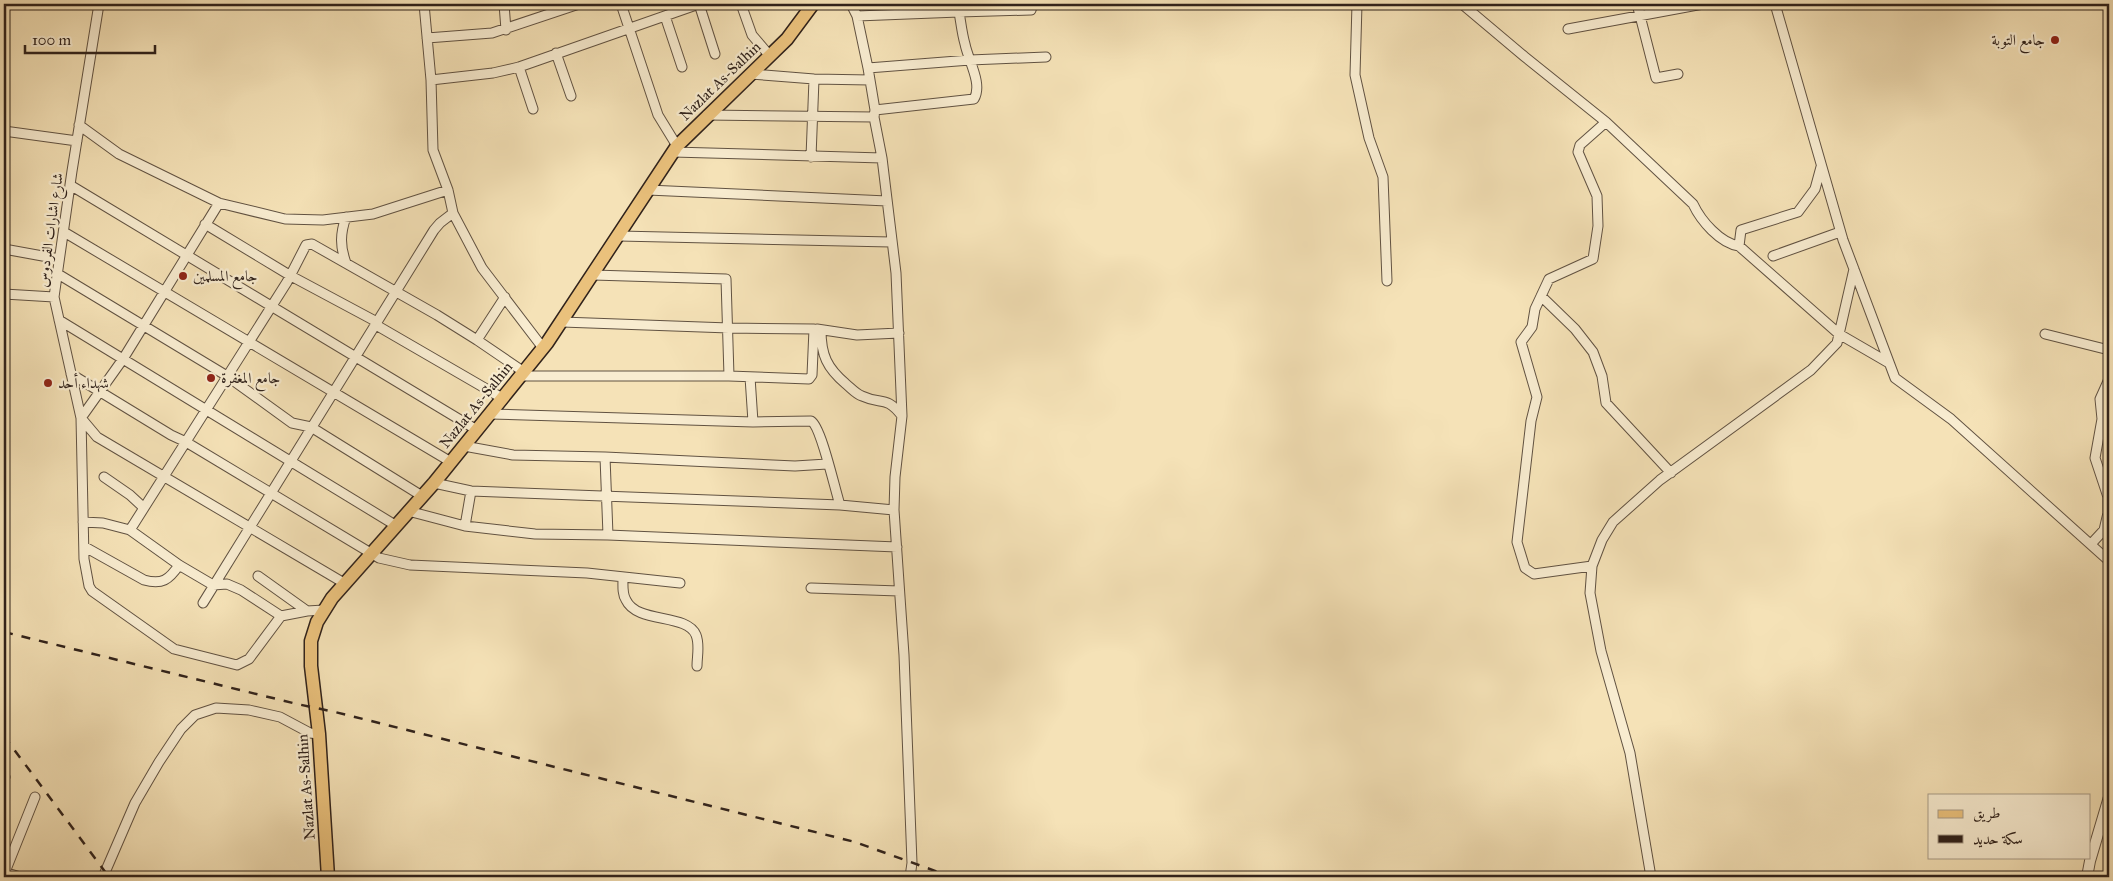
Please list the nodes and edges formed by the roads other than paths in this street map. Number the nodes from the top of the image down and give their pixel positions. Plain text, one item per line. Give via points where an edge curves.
1 (99, 4) edge
2 (424, 4) edge
3 (504, 4) edge
4 (579, 4) edge
5 (621, 4) edge
6 (699, 4) edge
7 (741, 4) edge
8 (813, 4) edge
9 (852, 4) edge
10 (1033, 4) edge
11 (1357, 4) edge
12 (1462, 4) edge
13 (1637, 4) edge
14 (1703, 4) edge
15 (1775, 4) edge
16 (567, 6) edge
17 (972, 8) edge
18 (959, 12) junction
19 (665, 16) junction
20 (857, 16) junction
21 (1640, 16) junction
22 (630, 28) junction
23 (1568, 29) dead end
24 (506, 30) junction
25 (427, 38) junction
26 (556, 53) junction
27 (715, 54) dead end
28 (770, 56) junction
29 (1046, 57) dead end
30 (970, 60) junction
31 (519, 67) junction
32 (682, 67) dead end
33 (868, 68) junction
34 (751, 74) junction
35 (1678, 74) dead end
36 (814, 79) junction
37 (431, 80) junction
38 (870, 80) junction
39 (571, 96) dead end
40 (533, 109) dead end
41 (874, 113) junction
42 (706, 115) junction
43 (812, 116) junction
44 (1606, 122) junction
45 (79, 125) junction
46 (4, 131) edge
47 (77, 141) junction
48 (675, 149) junction
49 (811, 158) junction
50 (882, 158) junction
51 (1822, 166) junction
52 (70, 185) junction
53 (448, 190) junction
54 (648, 190) junction
55 (887, 201) junction
56 (219, 203) junction
57 (453, 213) junction
58 (346, 218) junction
59 (205, 224) junction
60 (64, 232) junction
61 (1840, 232) junction
62 (619, 236) junction
63 (891, 242) junction
64 (1739, 246) junction
65 (4, 249) edge
66 (186, 254) junction
67 (1772, 256) dead end
68 (59, 259) junction
69 (346, 263) junction
70 (1854, 268) junction
71 (58, 274) junction
72 (593, 275) junction
73 (291, 276) junction
74 (1387, 281) dead end
75 (164, 291) junction
76 (396, 292) junction
77 (4, 294) edge
78 (1541, 296) junction
79 (505, 297) junction
80 (54, 298) junction
81 (272, 306) junction
82 (59, 320) junction
83 (562, 322) junction
84 (376, 324) junction
85 (143, 325) junction
86 (729, 328) junction
87 (818, 329) junction
88 (899, 333) junction
89 (1839, 334) junction
90 (2045, 334) dead end
91 (477, 340) junction
92 (250, 342) junction
93 (543, 348) junction
94 (2109, 350) edge
95 (356, 357) junction
96 (123, 359) junction
97 (1890, 363) junction
98 (71, 374) junction
99 (522, 374) junction
100 (227, 376) junction
101 (729, 376) junction
102 (750, 377) junction
103 (2109, 379) edge
104 (99, 392) junction
105 (333, 392) junction
106 (502, 398) junction
107 (206, 409) junction
108 (490, 414) junction
109 (902, 416) junction
110 (81, 418) junction
111 (753, 422) junction
112 (312, 427) junction
113 (477, 430) junction
114 (186, 442) junction
115 (464, 446) junction
116 (605, 457) junction
117 (290, 461) junction
118 (451, 462) junction
119 (827, 464) junction
120 (1671, 472) junction
121 (164, 476) junction
122 (104, 477) dead end
123 (434, 483) junction
124 (471, 491) junction
125 (270, 494) junction
126 (422, 496) junction
127 (607, 496) junction
128 (840, 505) junction
129 (143, 507) junction
130 (894, 510) junction
131 (408, 511) junction
132 (83, 522) junction
133 (395, 525) junction
134 (465, 526) junction
135 (249, 527) junction
136 (130, 530) junction
137 (608, 535) junction
138 (2091, 544) junction
139 (897, 546) junction
140 (84, 547) junction
141 (371, 552) junction
142 (2109, 561) edge
143 (179, 565) junction
144 (1592, 566) junction
145 (258, 576) dead end
146 (623, 577) junction
147 (344, 583) junction
148 (680, 583) dead end
149 (213, 585) junction
150 (811, 588) dead end
151 (899, 592) junction
152 (202, 603) dead end
153 (324, 610) junction
154 (307, 611) junction
155 (281, 616) junction
156 (697, 666) dead end
157 (319, 734) junction
158 (35, 797) dead end
159 (2109, 797) edge
160 (4, 872) edge
161 (20, 877) edge
162 (103, 877) edge
163 (328, 877) edge
164 (910, 877) edge
165 (1651, 877) edge
166 (2087, 877) edge

1 - 45 street, شارع اشارات الفردوس
2 - 25 street
3 - 24 street
4 - 16 street
5 - 22 street
6 - 19 street
6 - 27 street
7 - 28 street via 752,35
8 - 28 main road, Nazlat As-Salhin
9 - 20 street
10 - 17 street via 1031,10
11 - 74 street via 1355,75 1383,177
12 - 44 street
13 - 21 street
14 - 21 street
15 - 51 street
16 - 24 street
17 - 18 street
18 - 20 street
18 - 30 street
19 - 22 street
19 - 32 street
20 - 33 street
21 - 23 street
21 - 35 street via 1656,78
22 - 26 street
22 - 48 street via 658,115
24 - 25 street
25 - 37 street
26 - 31 street
26 - 39 street
28 - 34 main road, Nazlat As-Salhin
29 - 30 street
30 - 33 street
30 - 41 street via 976,93 974,99
31 - 37 street
31 - 40 street
33 - 38 street
34 - 36 street
34 - 42 main road, Nazlat As-Salhin
36 - 38 street
36 - 43 street
37 - 53 street via 433,150
38 - 41 street
41 - 43 street
41 - 50 street
42 - 43 street
42 - 48 main road, Nazlat As-Salhin
43 - 49 street
44 - 64 street via 1693,204 1699,216 1728,244
44 - 78 street via 1580,145 1578,152 1597,196 1598,226 1593,259 1549,279
45 - 47 street, شارع اشارات الفردوس
45 - 56 street via 119,154
46 - 47 street
47 - 52 street, شارع اشارات الفردوس
48 - 49 street
48 - 54 main road, Nazlat As-Salhin
49 - 50 street
50 - 55 street
51 - 61 street
51 - 64 street via 1815,189 1798,212 1741,230
52 - 60 street, شارع اشارات الفردوس
52 - 66 street
53 - 57 street
53 - 58 street via 373,214
54 - 55 street
54 - 62 main road, Nazlat As-Salhin
55 - 63 street
56 - 58 street via 285,219
56 - 59 street
57 - 76 street via 434,230
57 - 79 street via 482,268
58 - 69 street via 340,239
59 - 66 street
59 - 73 street
60 - 68 street, شارع اشارات الفردوس
60 - 75 street
61 - 67 street
61 - 70 street
62 - 63 street
62 - 72 main road, Nazlat As-Salhin
63 - 88 street
64 - 89 street
65 - 68 street
66 - 75 street
66 - 81 street
68 - 71 street, شارع اشارات الفردوس
69 - 73 street via 312,244 306,245
69 - 76 street
70 - 89 street
70 - 97 street
71 - 80 street, شارع اشارات الفردوس
71 - 85 street
72 - 83 main road, Nazlat As-Salhin
72 - 86 street via 723,277 728,282
73 - 81 street
73 - 84 street
75 - 85 street
75 - 92 street
76 - 84 street
76 - 91 street
77 - 80 street
78 - 120 street via 1593,352 1602,376 1606,403
78 - 144 street via 1532,327 1521,342 1537,397 1531,421 1517,542 1525,568 1534,574
79 - 91 street
79 - 93 street
80 - 82 street, شارع اشارات الفردوس
81 - 92 street
81 - 95 street
82 - 96 street
82 - 98 street, شارع اشارات الفردوس
83 - 86 street
83 - 93 main road, Nazlat As-Salhin
84 - 95 street
84 - 106 street
85 - 96 street
85 - 100 street
86 - 87 street
86 - 101 street
87 - 88 street via 857,335
87 - 102 street via 811,377
87 - 109 street via 824,357 834,373 861,396 887,401
88 - 109 street
89 - 97 street
89 - 120 street via 1836,343 1812,370
90 - 94 street
91 - 99 street
92 - 100 street
92 - 105 street
93 - 99 main road, Nazlat As-Salhin
95 - 105 street
95 - 113 street
96 - 104 street
96 - 107 street
97 - 138 street via 1895,378 1951,419
98 - 104 street
98 - 110 street, شارع اشارات الفردوس
99 - 101 street
99 - 106 main road, Nazlat As-Salhin
100 - 107 street
100 - 112 street via 292,423
101 - 102 street
102 - 111 street
103 - 138 street via 2100,399 2102,420 2095,458 2108,497 2108,513 2104,530
104 - 110 street
104 - 114 street
105 - 112 street
105 - 118 street
106 - 108 main road, Nazlat As-Salhin
107 - 114 street
107 - 117 street
108 - 111 street
108 - 113 main road, Nazlat As-Salhin
109 - 130 street
110 - 121 street, شارع اشارات الفردوس via 97,437
110 - 132 street
111 - 119 street via 813,422 823,442
112 - 117 street
112 - 126 street
113 - 115 main road, Nazlat As-Salhin
114 - 121 street
114 - 125 street
115 - 116 street via 513,455
115 - 118 main road, Nazlat As-Salhin
116 - 119 street via 795,466
116 - 127 street
117 - 125 street
117 - 133 street
118 - 123 main road, Nazlat As-Salhin
119 - 128 street
120 - 144 street via 1613,522
121 - 129 street
121 - 135 street, شارع اشارات الفردوس
122 - 129 street
123 - 124 street
123 - 126 main road, Nazlat As-Salhin
124 - 127 street
124 - 134 street
125 - 135 street
125 - 141 street
126 - 131 main road, Nazlat As-Salhin
127 - 128 street
127 - 137 street
128 - 130 street
129 - 136 street
130 - 139 street
131 - 133 main road, Nazlat As-Salhin
131 - 134 street
132 - 136 street
132 - 140 street
133 - 141 main road, Nazlat As-Salhin
134 - 137 street via 535,534
135 - 147 street, شارع اشارات الفردوس
135 - 149 street
136 - 143 street
137 - 139 street
138 - 142 street
139 - 151 street
140 - 143 street via 151,582 159,583 170,578
140 - 155 street via 92,591 174,649 237,664 249,659
141 - 146 street via 387,561 410,564
141 - 147 main road, Nazlat As-Salhin
143 - 149 street
144 - 165 street via 1590,593 1630,753
145 - 154 street
146 - 148 street
146 - 156 street via 625,598 631,608 686,625 695,633
147 - 153 main road, Nazlat As-Salhin
149 - 152 street
149 - 155 street via 227,584 241,590
150 - 151 street
151 - 164 street via 904,655
153 - 154 street
153 - 157 main road, Nazlat As-Salhin via 311,641
154 - 155 street
157 - 162 street via 310,733 280,717 249,710 216,708 195,715 168,748 135,803
157 - 163 main road, Nazlat As-Salhin
158 - 160 street
159 - 166 street
160 - 161 street

